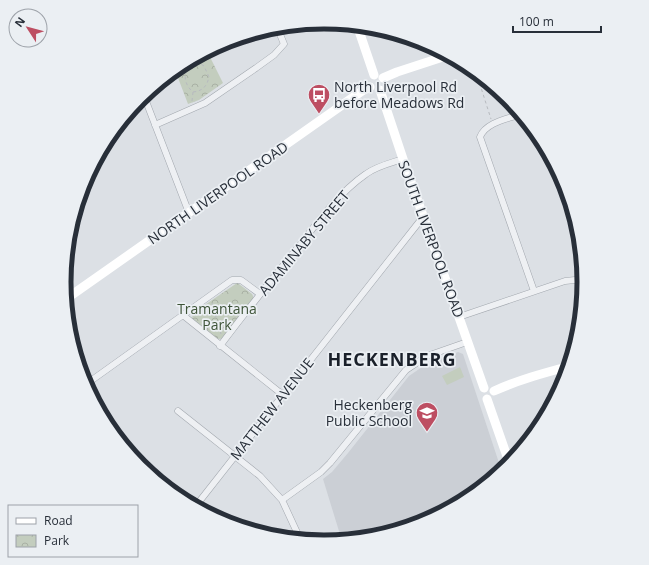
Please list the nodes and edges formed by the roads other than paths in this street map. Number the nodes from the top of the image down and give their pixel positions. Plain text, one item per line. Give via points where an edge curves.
1 (359, 31) edge
2 (280, 33) edge
3 (441, 57) edge
4 (374, 75) junction
5 (384, 78) junction
6 (370, 87) junction
7 (380, 90) junction
8 (146, 102) edge
9 (516, 116) edge
10 (156, 125) junction
11 (403, 159) junction
12 (189, 213) junction
13 (423, 217) junction
14 (578, 280) edge
15 (534, 291) junction
16 (260, 294) junction
17 (72, 295) edge
18 (184, 316) junction
19 (459, 317) junction
20 (467, 342) junction
21 (222, 343) junction
22 (564, 368) edge
23 (91, 381) edge
24 (283, 395) junction
25 (490, 395) junction
26 (178, 411) dead end
27 (235, 456) junction
28 (508, 458) edge
29 (282, 500) junction
30 (199, 502) edge
31 (298, 534) edge

1 - 4 main road
2 - 10 street via 284,44 274,55 205,102
3 - 5 main road
4 - 5 main road
4 - 6 main road via 369,80
5 - 7 main road via 384,85
6 - 7 main road
6 - 12 main road, NORTH LIVERPOOL ROAD
7 - 11 main road, SOUTH LIVERPOOL ROAD
8 - 10 street
9 - 15 street via 489,126 482,131 480,137
10 - 12 street
11 - 13 main road, SOUTH LIVERPOOL ROAD
11 - 16 street, ADAMINABY STREET via 375,169 348,190 324,214
12 - 17 main road, NORTH LIVERPOOL ROAD
13 - 19 main road, SOUTH LIVERPOOL ROAD
13 - 24 street, MATTHEW AVENUE
14 - 15 street
15 - 19 street
16 - 18 street via 241,280 232,280
16 - 21 street, ADAMINABY STREET
18 - 21 street
18 - 23 street
19 - 20 main road, SOUTH LIVERPOOL ROAD
20 - 25 main road, SOUTH LIVERPOOL ROAD via 484,388 482,393 484,397
20 - 29 street via 426,356 406,370 330,463
21 - 24 street
22 - 25 main road via 517,382
24 - 27 street, MATTHEW AVENUE
25 - 28 main road
26 - 27 street
27 - 29 street via 260,476
27 - 30 street, MATTHEW AVENUE
29 - 31 street

